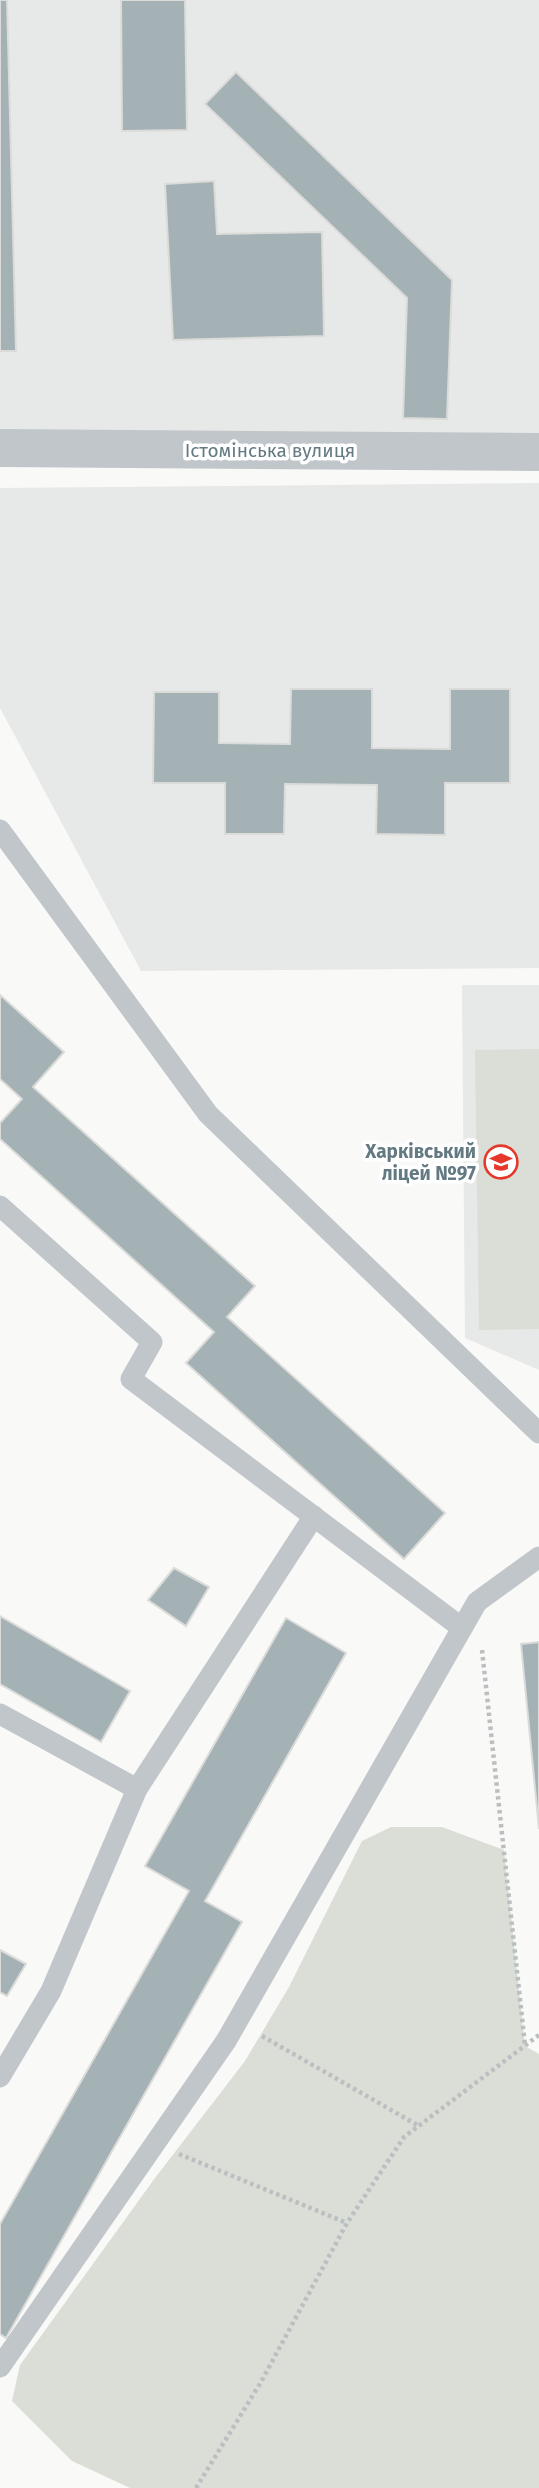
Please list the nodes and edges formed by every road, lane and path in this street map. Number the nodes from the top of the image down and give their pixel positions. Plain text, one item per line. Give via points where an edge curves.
1 (0, 448) edge
2 (539, 452) edge
3 (0, 830) edge
4 (0, 1206) edge
5 (539, 1433) edge
6 (314, 1516) junction
7 (539, 1557) edge
8 (477, 1602) junction
9 (463, 1628) junction
10 (0, 1714) edge
11 (138, 1789) junction
12 (237, 2022) junction
13 (539, 2035) edge
14 (525, 2046) junction
15 (0, 2077) edge
16 (419, 2126) junction
17 (155, 2144) junction
18 (347, 2223) junction
19 (0, 2367) edge
20 (196, 2488) edge

1 - 2 street, Істомінська вулиця
3 - 5 lane via 208,1114
4 - 6 lane via 152,1342 131,1379
6 - 9 lane
6 - 11 lane
7 - 8 lane
8 - 9 lane
8 - 14 path
9 - 12 lane
10 - 11 lane
11 - 15 lane via 51,1991
12 - 16 path
12 - 17 lane
13 - 14 path
14 - 16 path
16 - 18 path via 404,2137
17 - 18 path
17 - 19 lane
18 - 20 path via 261,2382

